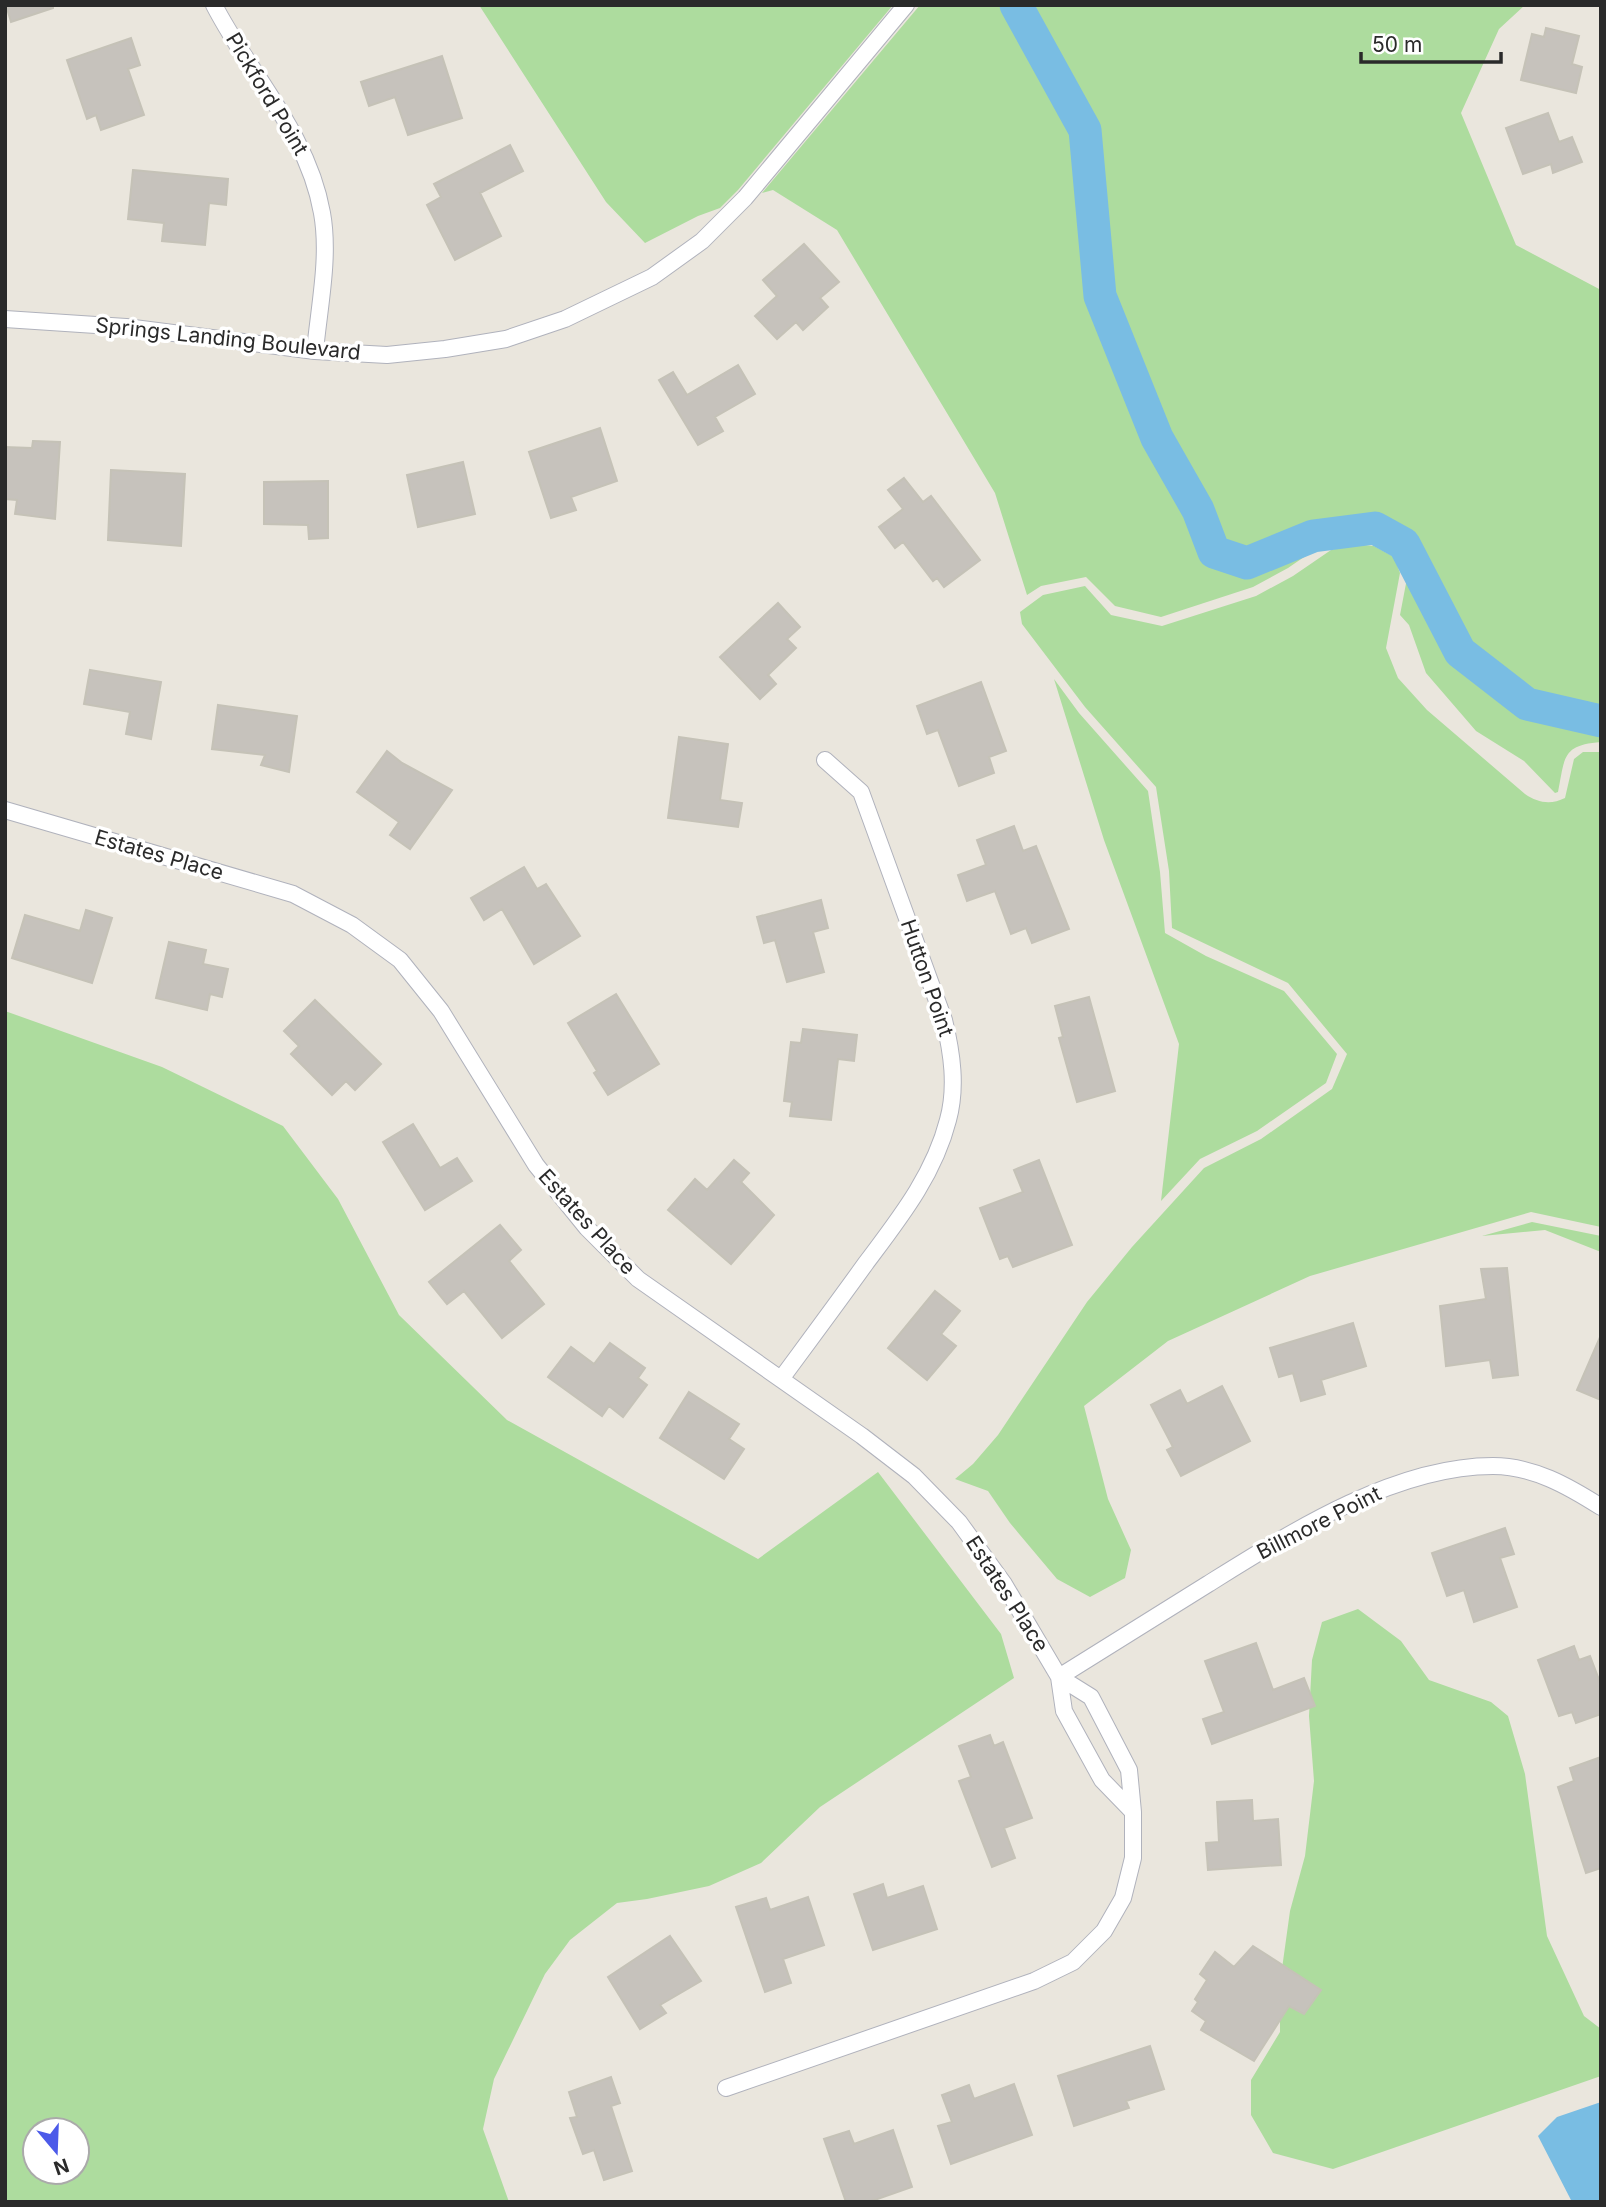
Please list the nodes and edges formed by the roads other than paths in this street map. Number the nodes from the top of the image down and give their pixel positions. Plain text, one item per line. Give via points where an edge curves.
1 (214, 5) edge
2 (906, 5) edge
3 (5, 319) edge
4 (314, 351) junction
5 (825, 760) dead end
6 (5, 810) edge
7 (780, 1379) junction
8 (1601, 1507) edge
9 (1059, 1677) junction
10 (1133, 1812) junction
11 (726, 2088) dead end

1 - 4 street, Pickford Point via 288,121 311,167 323,214 324,259
2 - 4 street, Springs Landing Boulevard via 745,198 702,242 652,277 565,319 506,339 387,355
3 - 4 street, Springs Landing Boulevard via 126,327
5 - 7 street, Hutton Point via 861,792 944,1020 953,1079 949,1118 935,1159 907,1207
6 - 7 street, Estates Place via 293,894 372,939 400,960 441,1011 536,1165 587,1228 638,1279
7 - 9 street, Estates Place via 914,1476 958,1522 1004,1584
8 - 9 street, Billmore Point via 1546,1475 1495,1466 1433,1471 1375,1491 1265,1548
9 - 10 street, Estates Place via 1064,1711 1102,1780
9 - 10 street, Estates Place via 1091,1697 1129,1770
10 - 11 street, Estates Place via 1133,1858 1123,1898 1104,1931 1073,1962 1034,1981

